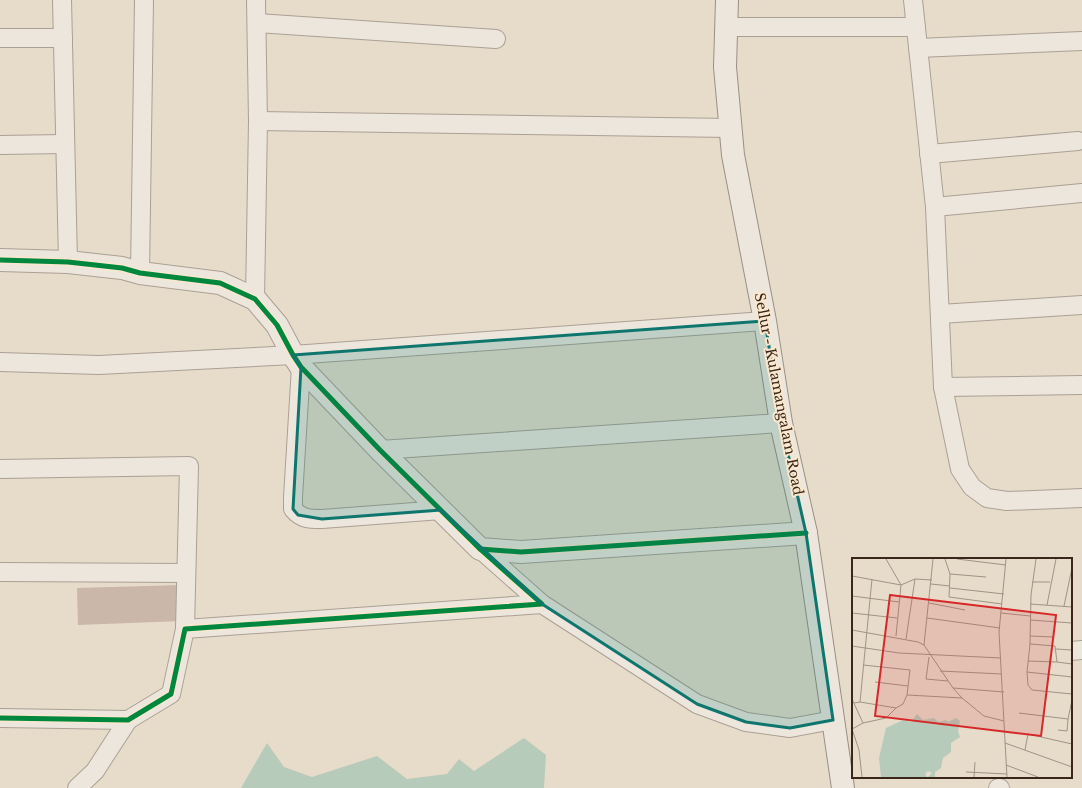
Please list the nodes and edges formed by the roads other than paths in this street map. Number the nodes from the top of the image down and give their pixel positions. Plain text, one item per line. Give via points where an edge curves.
1 (62, 0) edge
2 (144, 0) edge
3 (256, 0) edge
4 (727, 0) edge
5 (913, 0) edge
6 (257, 23) junction
7 (726, 27) junction
8 (916, 27) junction
9 (0, 38) edge
10 (63, 38) junction
11 (496, 39) dead end
12 (1082, 41) edge
13 (918, 48) junction
14 (258, 121) junction
15 (730, 128) junction
16 (1078, 141) dead end
17 (65, 144) junction
18 (0, 145) edge
19 (929, 154) junction
20 (1082, 193) edge
21 (935, 207) junction
22 (0, 260) edge
23 (68, 262) junction
24 (140, 273) junction
25 (255, 299) junction
26 (1082, 305) edge
27 (940, 314) junction
28 (765, 320) junction
29 (297, 361) junction
30 (0, 362) edge
31 (1082, 385) edge
32 (943, 387) junction
33 (781, 423) junction
34 (380, 450) junction
35 (0, 469) edge
36 (1082, 498) edge
37 (440, 510) junction
38 (806, 533) junction
39 (480, 549) junction
40 (0, 572) edge
41 (186, 573) junction
42 (542, 604) junction
43 (185, 629) junction
44 (1082, 650) edge
45 (1072, 651) edge
46 (0, 718) edge
47 (128, 720) junction
48 (833, 720) junction
49 (77, 788) edge
50 (843, 788) edge

1 - 10 street
2 - 24 street
3 - 6 street
4 - 7 street, Sellur - Kulamangalam Road
5 - 8 street
6 - 11 street
6 - 14 street
7 - 8 street
7 - 15 street, Sellur - Kulamangalam Road via 725,67
8 - 13 street
9 - 10 street
10 - 17 street
12 - 13 street
13 - 19 street
14 - 15 street
14 - 25 street
15 - 28 street, Sellur - Kulamangalam Road
16 - 19 street
17 - 18 street
17 - 23 street
19 - 21 street
20 - 21 street
21 - 27 street
22 - 23 street
23 - 24 street via 122,268
24 - 25 street via 220,283
25 - 29 street via 277,324
26 - 27 street
27 - 32 street
28 - 29 street
28 - 33 street, Sellur - Kulamangalam Road
29 - 30 street via 100,365
29 - 34 street
29 - 37 street via 293,509 307,519
31 - 32 street
32 - 36 street via 960,469 972,487 987,498 1007,501
33 - 34 street
33 - 38 street, Sellur - Kulamangalam Road
34 - 37 street
35 - 41 street via 189,466
37 - 39 street
38 - 39 street via 521,552
38 - 48 street, Sellur - Kulamangalam Road
39 - 42 street
40 - 41 street
41 - 43 street
42 - 43 street
42 - 48 street via 697,704 746,722 790,728
43 - 47 street via 171,694
44 - 45 street
46 - 47 street
47 - 49 street via 95,771
48 - 50 street, Sellur - Kulamangalam Road

